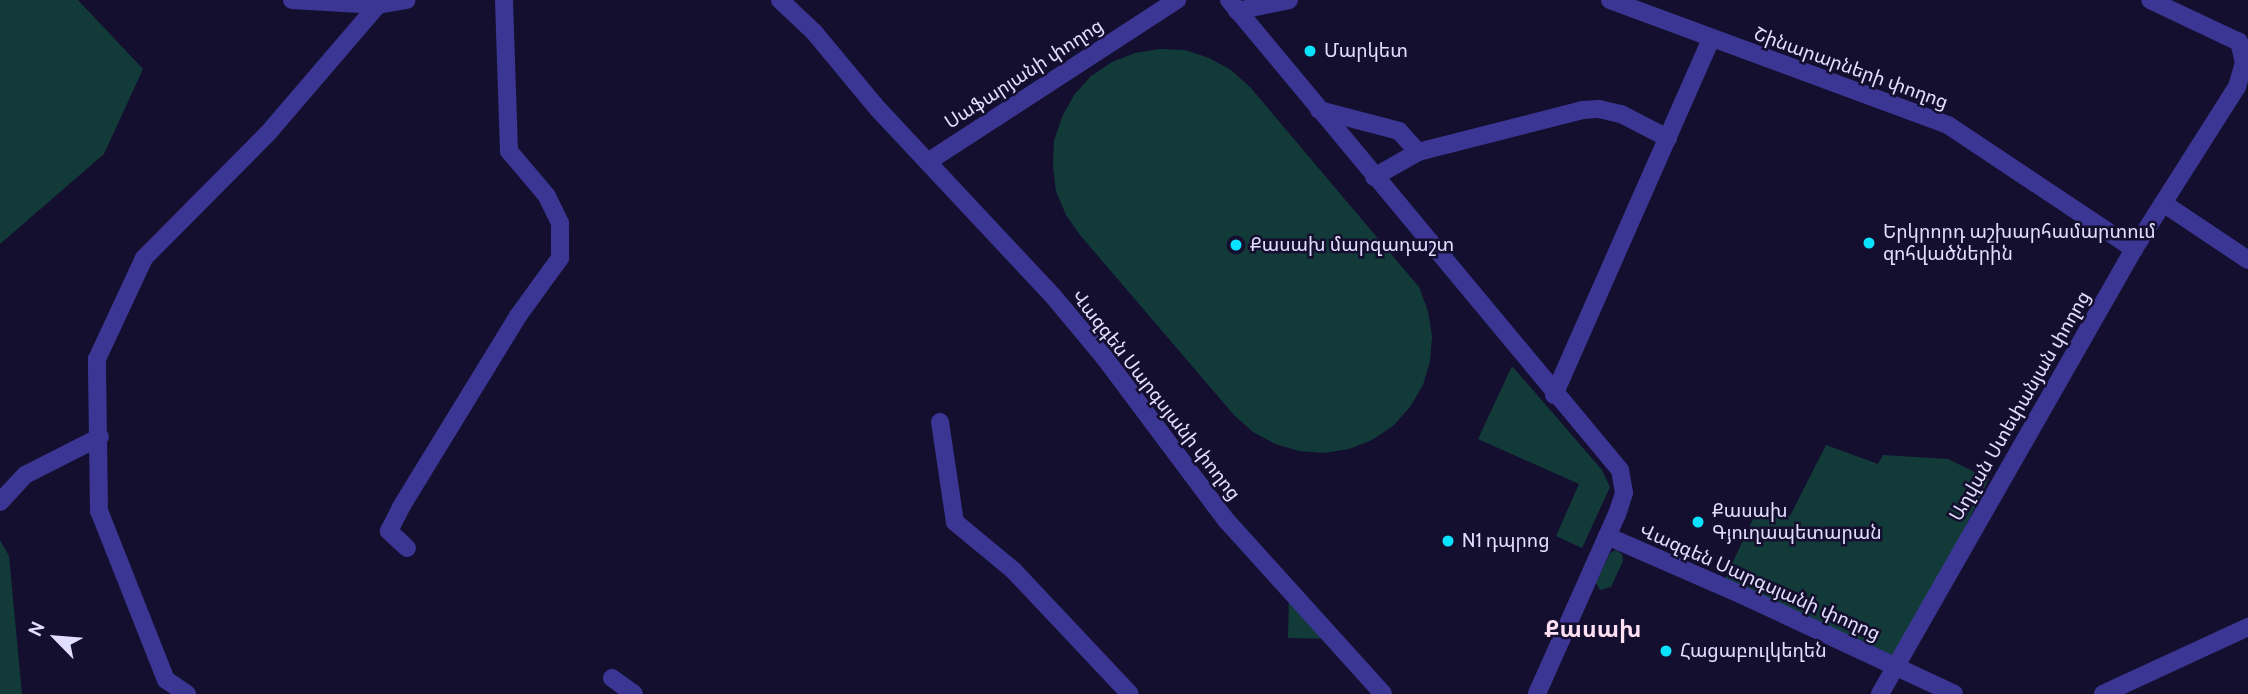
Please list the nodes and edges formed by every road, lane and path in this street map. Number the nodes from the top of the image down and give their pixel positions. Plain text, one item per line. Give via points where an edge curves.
1 (292, 0) edge
2 (407, 0) edge
3 (504, 0) edge
4 (780, 0) edge
5 (1177, 0) edge
6 (1289, 0) edge
7 (1610, 0) edge
8 (2150, 0) edge
9 (378, 5) junction
10 (1233, 5) edge
11 (1711, 38) junction
12 (1319, 110) junction
13 (1668, 138) junction
14 (1418, 152) junction
15 (929, 161) junction
16 (1374, 177) junction
17 (2163, 203) junction
18 (2134, 249) junction
19 (2248, 261) edge
20 (1554, 395) junction
21 (940, 422) dead end
22 (100, 437) junction
23 (0, 502) edge
24 (1607, 536) junction
25 (407, 548) dead end
26 (2248, 627) edge
27 (1895, 667) junction
28 (612, 678) dead end
29 (187, 694) edge
30 (634, 694) edge
31 (1130, 694) edge
32 (1383, 694) edge
33 (1537, 694) edge
34 (1880, 694) edge
35 (1954, 694) edge
36 (2104, 694) edge

1 - 9 street
2 - 9 street
3 - 25 street via 509,150 547,196 560,223 560,258 518,316 401,507 389,531
4 - 15 street, Վազգեն Սարգսյանի փողոց
5 - 15 street, Սաֆարյանի փողոց
6 - 10 street
7 - 11 street, Շինարարների փողոց
8 - 17 street, Աղվան Ստեփանյան փողոց via 2239,42 2244,63 2237,87
9 - 22 street via 269,132 144,258 97,359
10 - 12 street
11 - 13 street
11 - 18 street, Շինարարների փողոց via 1948,125
12 - 14 street via 1399,131
12 - 16 street
13 - 14 street via 1621,114 1591,109
13 - 20 street
14 - 16 street
15 - 32 street, Վազգեն Սարգսյանի փողոց via 1054,296 1226,520
16 - 20 street
17 - 18 street, Աղվան Ստեփանյան փողոց
17 - 19 street
18 - 27 street, Աղվան Ստեփանյան փողոց
20 - 24 street via 1620,470 1624,493
21 - 31 street via 955,522 1013,570
22 - 23 street via 24,475
22 - 29 street via 99,511 166,680
24 - 27 street, Վազգեն Սարգսյանի փողոց
24 - 33 street
26 - 36 street
27 - 34 street, Աղվան Ստեփանյան փողոց
27 - 35 street, Վազգեն Սարգսյանի փողոց
28 - 30 street

